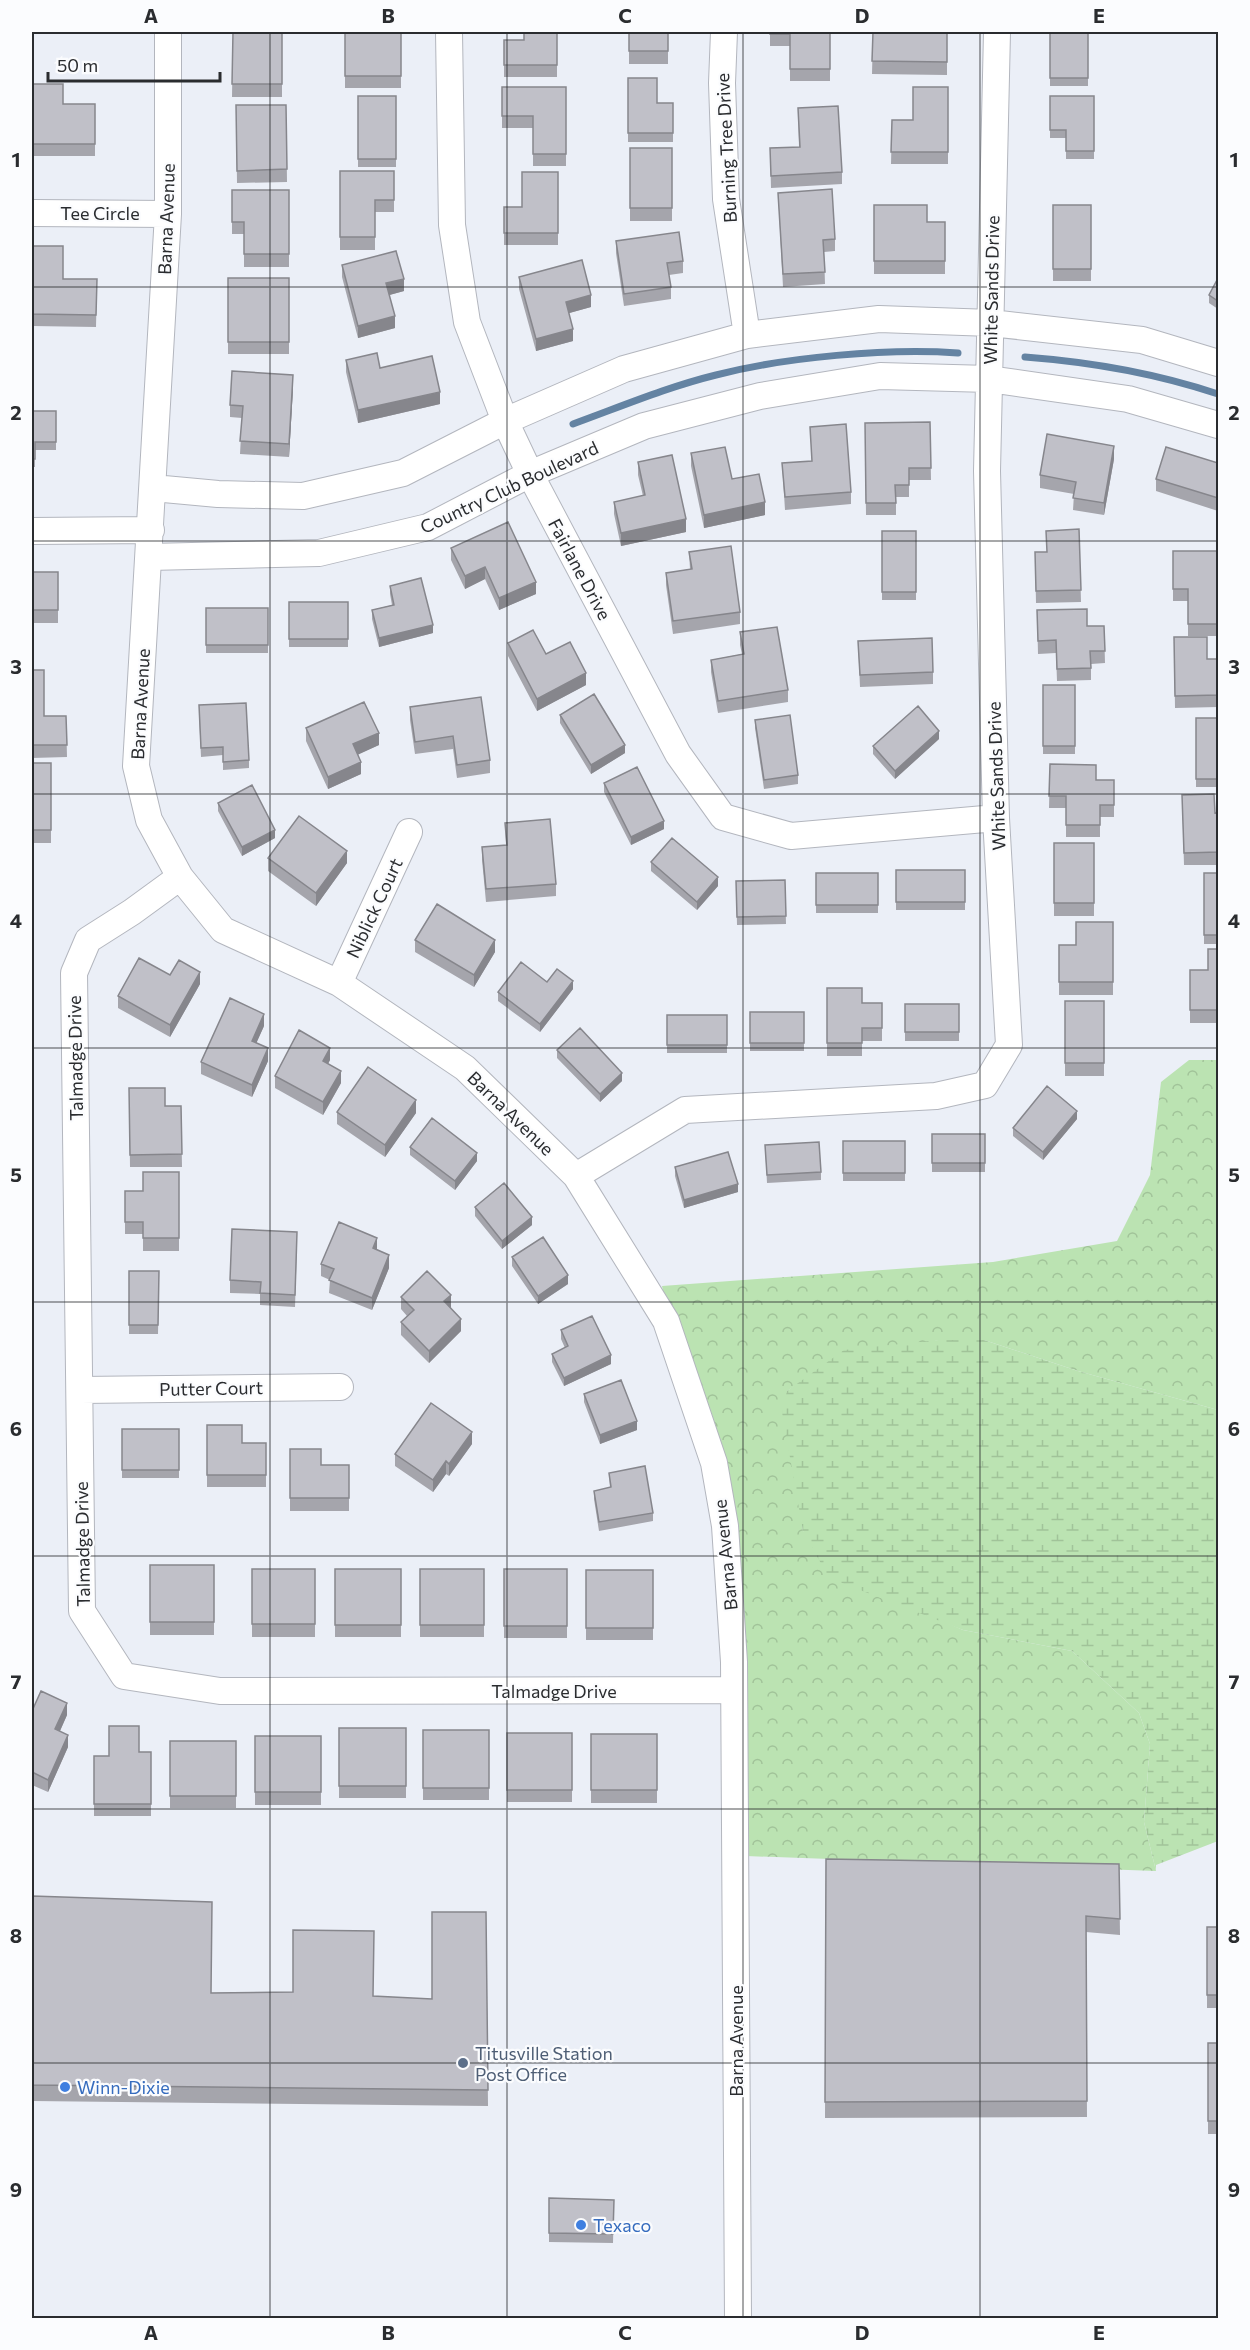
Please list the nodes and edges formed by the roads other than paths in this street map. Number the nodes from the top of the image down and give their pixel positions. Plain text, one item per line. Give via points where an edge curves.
1 (168, 32) edge
2 (449, 32) edge
3 (724, 32) edge
4 (997, 32) edge
5 (32, 213) edge
6 (168, 213) junction
7 (991, 323) junction
8 (747, 335) junction
9 (1218, 363) edge
10 (989, 379) junction
11 (505, 421) junction
12 (1218, 425) edge
13 (530, 474) junction
14 (153, 488) junction
15 (151, 530) junction
16 (32, 531) edge
17 (149, 557) junction
18 (996, 818) junction
19 (409, 832) dead end
20 (180, 877) junction
21 (339, 983) junction
22 (576, 1176) junction
23 (340, 1387) dead end
24 (81, 1390) junction
25 (733, 1690) junction
26 (738, 2319) edge

1 - 6 street, Barna Avenue
2 - 11 street, Fairlane Drive via 454,236 466,322
3 - 8 street, Burning Tree Drive via 726,199
4 - 7 street, White Sands Drive
5 - 6 street, Tee Circle
6 - 14 street, Barna Avenue
7 - 8 street via 879,319
7 - 9 street via 1142,340
7 - 10 street, White Sands Drive
8 - 11 street via 624,369
10 - 12 street, Country Club Boulevard via 1128,399
10 - 13 street, Country Club Boulevard via 880,376 760,396 644,426
10 - 18 street, White Sands Drive via 987,471
11 - 13 street, Fairlane Drive
11 - 14 street via 403,473 303,496
13 - 17 street, Country Club Boulevard via 428,527 319,553
13 - 18 street, Fairlane Drive via 678,754 723,817 791,836
14 - 15 street, Barna Avenue
15 - 16 street
15 - 17 street, Barna Avenue
17 - 20 street, Barna Avenue via 136,766 149,820
18 - 22 street, White Sands Drive via 1009,1046 985,1085 936,1096 685,1110
19 - 21 street, Niblick Court
20 - 21 street, Barna Avenue via 223,930
20 - 24 street, Talmadge Drive via 88,940 74,973
21 - 22 street, Barna Avenue via 465,1068
22 - 25 street, Barna Avenue via 666,1321 714,1463 724,1526
23 - 24 street, Putter Court
24 - 25 street, Talmadge Drive via 82,1611 124,1676 220,1691
25 - 26 street, Barna Avenue

